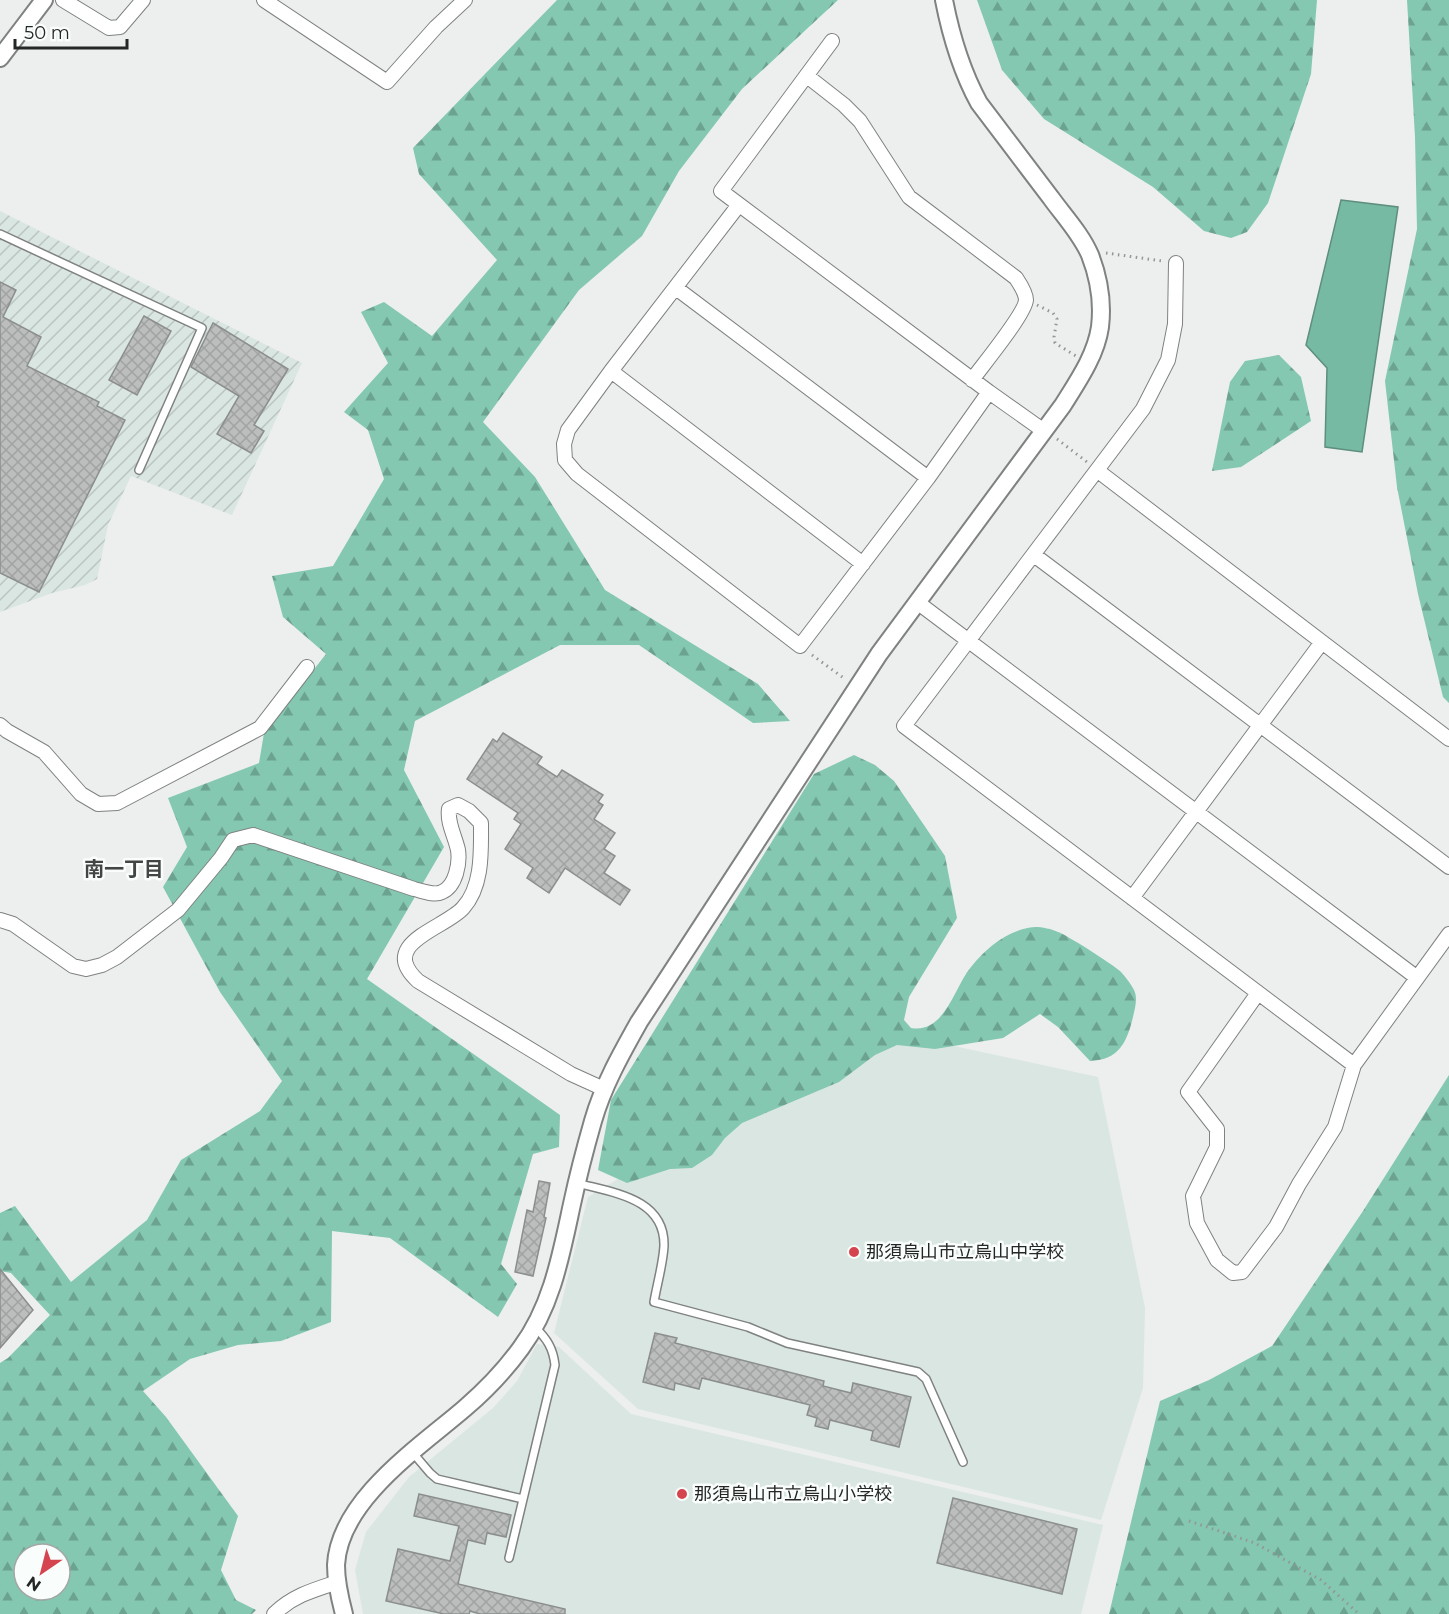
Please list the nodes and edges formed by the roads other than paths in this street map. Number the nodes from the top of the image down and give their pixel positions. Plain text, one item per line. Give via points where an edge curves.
1 (44, 0) edge
2 (63, 0) edge
3 (142, 0) edge
4 (264, 0) edge
5 (465, 0) edge
6 (944, 0) edge
7 (832, 41) dead end
8 (0, 58) edge
9 (807, 76) junction
10 (738, 206) junction
11 (0, 234) edge
12 (1176, 263) road end
13 (676, 288) junction
14 (611, 371) junction
15 (972, 380) junction
16 (989, 392) junction
17 (1044, 431) junction
18 (139, 470) dead end
19 (1098, 471) junction
20 (928, 478) junction
21 (1034, 555) junction
22 (863, 564) junction
23 (917, 602) junction
24 (968, 641) junction
25 (1322, 642) junction
26 (307, 667) dead end
27 (0, 725) edge
28 (1260, 725) junction
29 (1449, 740) edge
30 (1196, 812) junction
31 (1449, 867) edge
32 (1132, 898) junction
33 (0, 920) edge
34 (1449, 934) edge
35 (1416, 977) junction
36 (1258, 993) junction
37 (1354, 1065) junction
38 (604, 1089) junction
39 (577, 1183) junction
40 (535, 1327) junction
41 (413, 1452) junction
42 (963, 1462) dead end
43 (523, 1500) junction
44 (508, 1558) dead end
45 (338, 1582) junction
46 (274, 1614) edge
47 (344, 1614) edge

1 - 8 street
2 - 3 street via 109,28 120,27
4 - 5 street via 387,82
6 - 17 street via 968,83 1072,225 1089,253 1099,284 1100,328 1088,363
7 - 9 street
9 - 10 street via 721,191
9 - 15 street via 860,121 909,197 1016,278 1026,300 1020,314
10 - 13 street
10 - 15 street
11 - 18 lane via 202,328
12 - 19 street via 1175,324 1168,360 1143,409
13 - 14 street
13 - 20 street
14 - 22 street
14 - 22 street via 568,430 565,460 577,474 800,646
15 - 16 street
16 - 17 street
16 - 20 street
17 - 23 street
19 - 21 street
19 - 25 street
20 - 22 street
21 - 24 street
21 - 28 street
23 - 24 street
23 - 38 street via 856,687 639,1022
24 - 30 street
24 - 32 street via 904,726
25 - 28 street
25 - 29 street
26 - 27 street via 260,728 117,803 98,804 81,794 44,752
28 - 30 street
28 - 31 street
30 - 32 street
30 - 35 street
32 - 36 street
33 - 38 street via 13,924 73,966 86,969 102,965 178,910 233,840 253,835 414,889 433,894 443,892 453,882 457,867 458,854 448,818 449,809 458,805 481,823 477,882 463,909 409,947 405,961 408,972 571,1074
34 - 35 street
35 - 37 street
36 - 37 street
36 - 37 street via 1188,1092 1217,1129 1217,1147 1193,1196 1197,1222 1217,1260 1233,1273 1242,1272 1276,1227 1335,1127
38 - 39 street
39 - 40 street via 554,1280
39 - 42 lane via 628,1197 657,1217 663,1229 664,1246 654,1302 748,1327 787,1343 918,1372 926,1379
40 - 41 street via 486,1389
40 - 43 lane via 548,1340 555,1365
41 - 43 lane via 437,1479
41 - 45 street via 358,1509 343,1537 336,1563
43 - 44 lane
45 - 46 street via 303,1593
45 - 47 street

